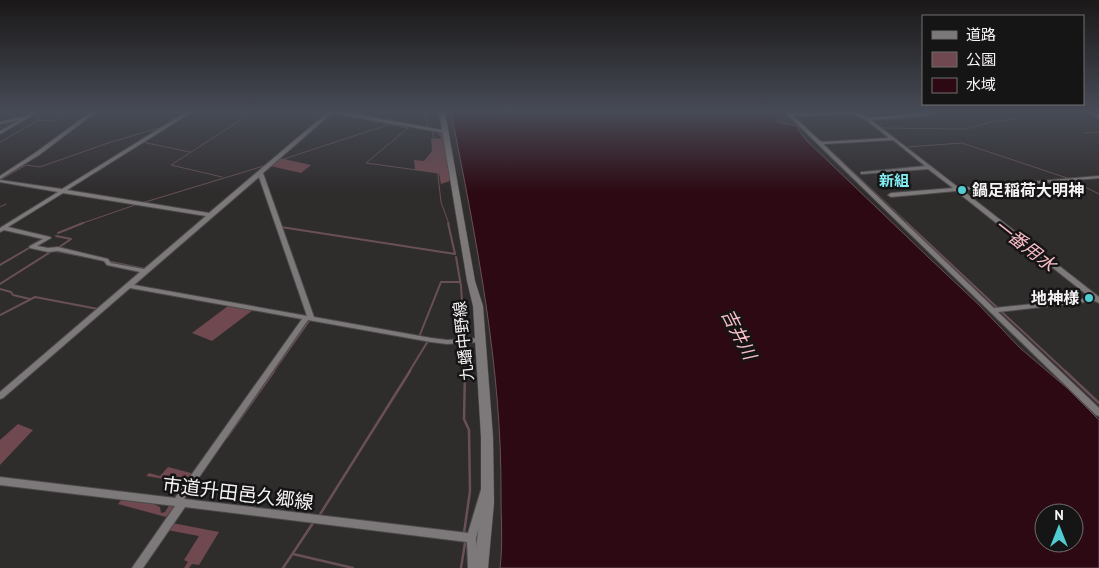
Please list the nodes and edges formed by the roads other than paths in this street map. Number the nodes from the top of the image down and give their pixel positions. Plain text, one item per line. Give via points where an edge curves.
1 (58, 139) edge
2 (148, 139) edge
3 (301, 139) edge
4 (446, 139) edge
5 (892, 139) joint
6 (815, 140) joint
7 (928, 167) junction
8 (864, 173) dead end
9 (259, 174) junction
10 (1099, 177) edge
11 (0, 180) edge
12 (956, 189) junction
13 (63, 191) junction
14 (892, 195) dead end
15 (209, 215) junction
16 (2, 229) edge
17 (144, 271) junction
18 (128, 286) junction
19 (1096, 299) edge
20 (997, 309) junction
21 (308, 318) junction
22 (480, 340) junction
23 (0, 396) edge
24 (1099, 413) edge
25 (0, 481) edge
26 (488, 485) junction
27 (179, 503) junction
28 (471, 538) junction
29 (137, 568) edge
30 (473, 568) edge
31 (481, 568) edge

1 - 11 street
2 - 13 street
3 - 9 street
4 - 22 main road, 九蟠中野線 via 471,284 478,306
5 - 6 street via 823,143
5 - 7 street
6 - 20 street
7 - 8 street
7 - 12 street
9 - 15 street
9 - 21 street
10 - 12 street
11 - 13 street
12 - 14 street
12 - 19 street
13 - 15 street
13 - 16 street
15 - 17 street
16 - 17 street via 48,238 32,247 58,249
17 - 18 street
18 - 21 street
18 - 23 street
19 - 20 street
20 - 24 street
21 - 22 street via 439,341
21 - 27 street
22 - 26 main road, 九蟠中野線
25 - 27 street, 市道升田邑久郷線
26 - 28 street
26 - 31 main road, 九蟠中野線
27 - 28 street, 市道升田邑久郷線
27 - 29 street
28 - 30 street

